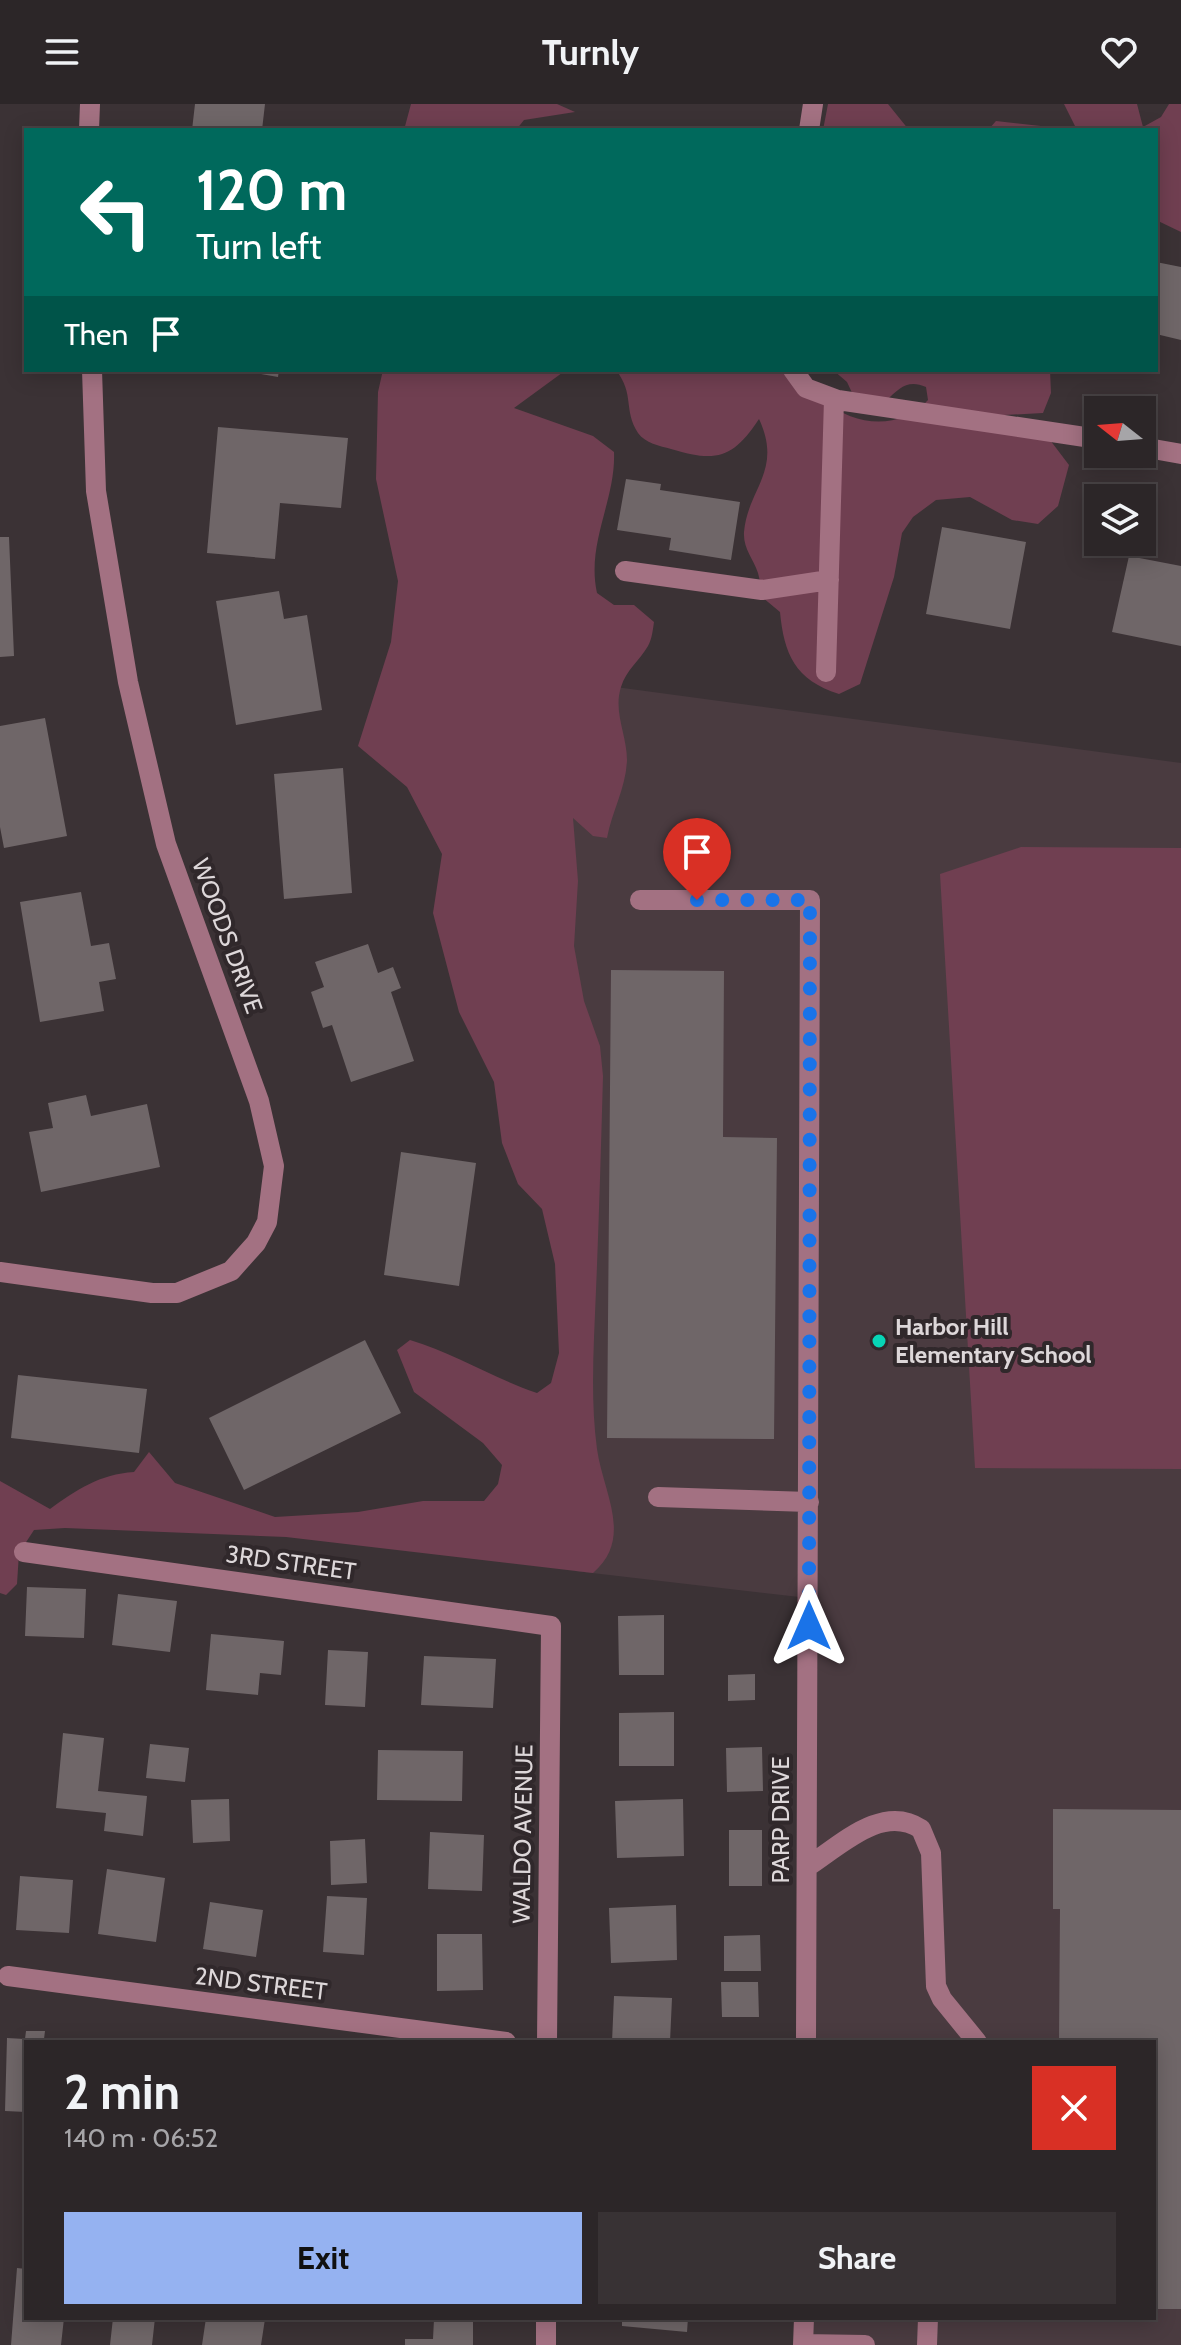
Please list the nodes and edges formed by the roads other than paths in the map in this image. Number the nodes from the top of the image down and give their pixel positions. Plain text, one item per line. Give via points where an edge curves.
1 (90, 104) edge
2 (813, 104) edge
3 (89, 128) edge
4 (809, 128) edge
5 (92, 372) edge
6 (796, 375) edge
7 (834, 399) junction
8 (1084, 437) edge
9 (1156, 450) edge
10 (1181, 454) edge
11 (625, 571) dead end
12 (829, 580) junction
13 (826, 672) dead end
14 (640, 900) dead end
15 (0, 1272) edge
16 (658, 1497) dead end
17 (809, 1502) junction
18 (24, 1552) dead end
19 (551, 1626) joint
20 (807, 1867) junction
21 (8, 1976) dead end
22 (491, 2040) edge
23 (547, 2040) edge
24 (806, 2040) edge
25 (976, 2040) edge
26 (546, 2320) edge
27 (804, 2320) edge
28 (928, 2320) edge
29 (546, 2345) edge
30 (803, 2345) edge
31 (865, 2345) edge
32 (927, 2345) edge

1 - 3 street
2 - 4 street
5 - 15 street, WOODS DRIVE via 96,491 128,682 166,844 259,1101 274,1179 267,1222 256,1243 231,1271 205,1284 177,1293 152,1293
6 - 7 street via 816,394
7 - 8 street
7 - 12 street
9 - 10 street
11 - 12 street via 762,590
12 - 13 street
14 - 17 street, PARP DRIVE via 810,900
16 - 17 street
17 - 20 street, PARP DRIVE
18 - 19 street, 3RD STREET
19 - 23 street, WALDO AVENUE
20 - 24 street, PARP DRIVE
20 - 25 street via 877,1822 895,1819 921,1829 931,1853 936,1986
21 - 22 street, 2ND STREET
26 - 29 street
27 - 30 street
28 - 32 street
30 - 31 street

